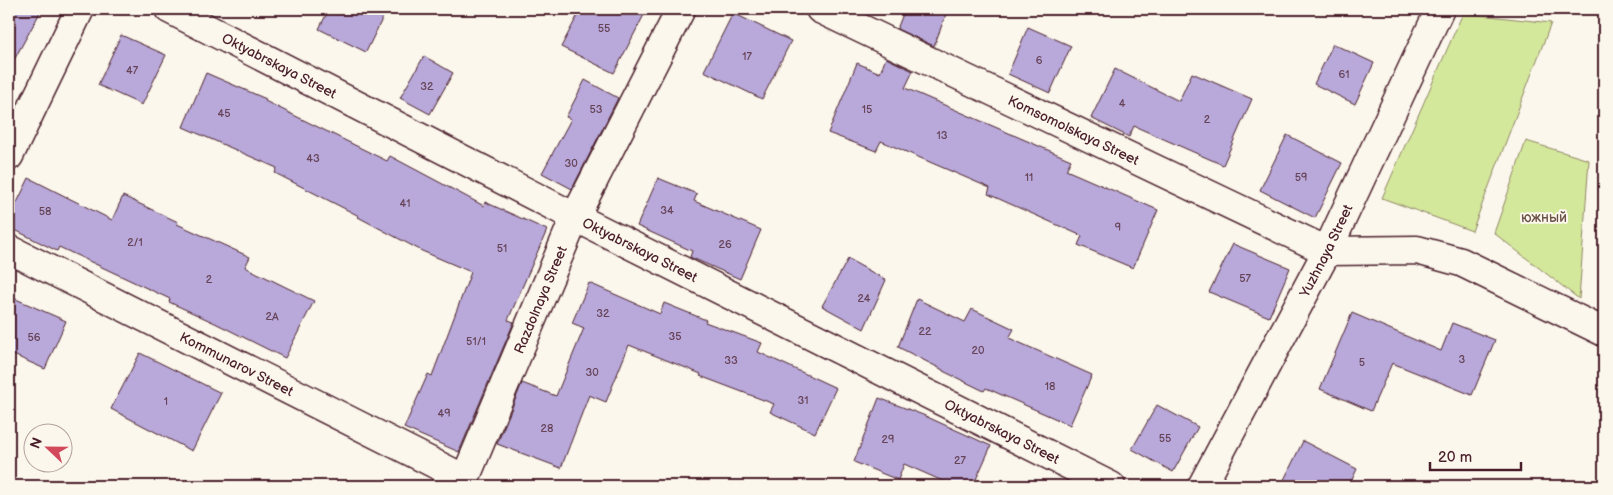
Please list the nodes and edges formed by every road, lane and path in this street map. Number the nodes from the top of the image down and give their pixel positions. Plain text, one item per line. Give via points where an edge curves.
1 (80, 9) edge
2 (169, 9) edge
3 (680, 9) edge
4 (820, 9) edge
5 (1440, 9) edge
6 (9, 156) edge
7 (574, 217) junction
8 (9, 249) edge
9 (1327, 251) junction
10 (1604, 332) edge
11 (464, 483) edge
12 (1111, 486) edge
13 (1202, 486) edge

1 - 6 street
2 - 7 street, Oktyabrskaya Street
3 - 7 street, Razdolnaya Street
4 - 9 street, Komsomolskaya Street
5 - 9 street, Yuzhnaya Street
7 - 11 street, Razdolnaya Street
7 - 12 street, Oktyabrskaya Street
8 - 11 street, Kommunarov Street
9 - 10 street via 1417,250 1460,262
9 - 13 street, Yuzhnaya Street

